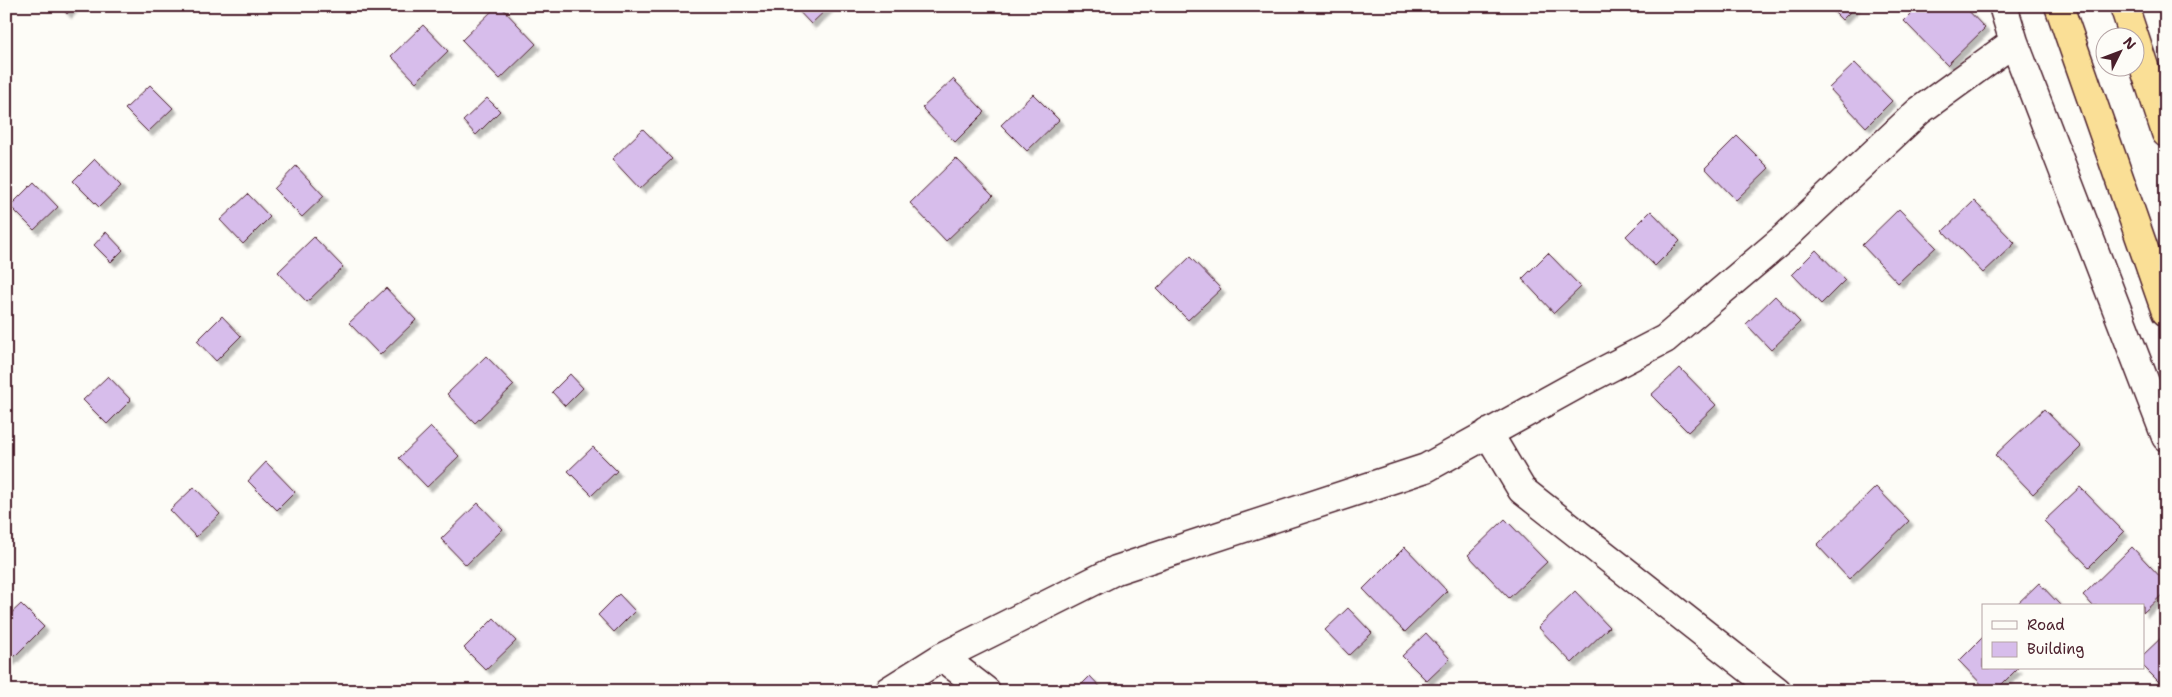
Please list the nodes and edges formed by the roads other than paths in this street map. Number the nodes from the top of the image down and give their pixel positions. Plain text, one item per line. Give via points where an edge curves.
1 (2003, 6) edge
2 (2059, 6) edge
3 (2124, 6) edge
4 (2014, 42) junction
5 (2166, 133) edge
6 (2166, 312) edge
7 (1488, 433) junction
8 (2166, 437) edge
9 (942, 657) junction
10 (888, 691) edge
11 (986, 691) edge
12 (1777, 691) edge

1 - 4 street
2 - 6 highway
3 - 5 highway
4 - 7 street via 1919,111 1784,238 1665,339
4 - 8 street
7 - 9 street via 1426,468 1116,570
7 - 12 street via 1522,490
9 - 10 street
9 - 11 street

